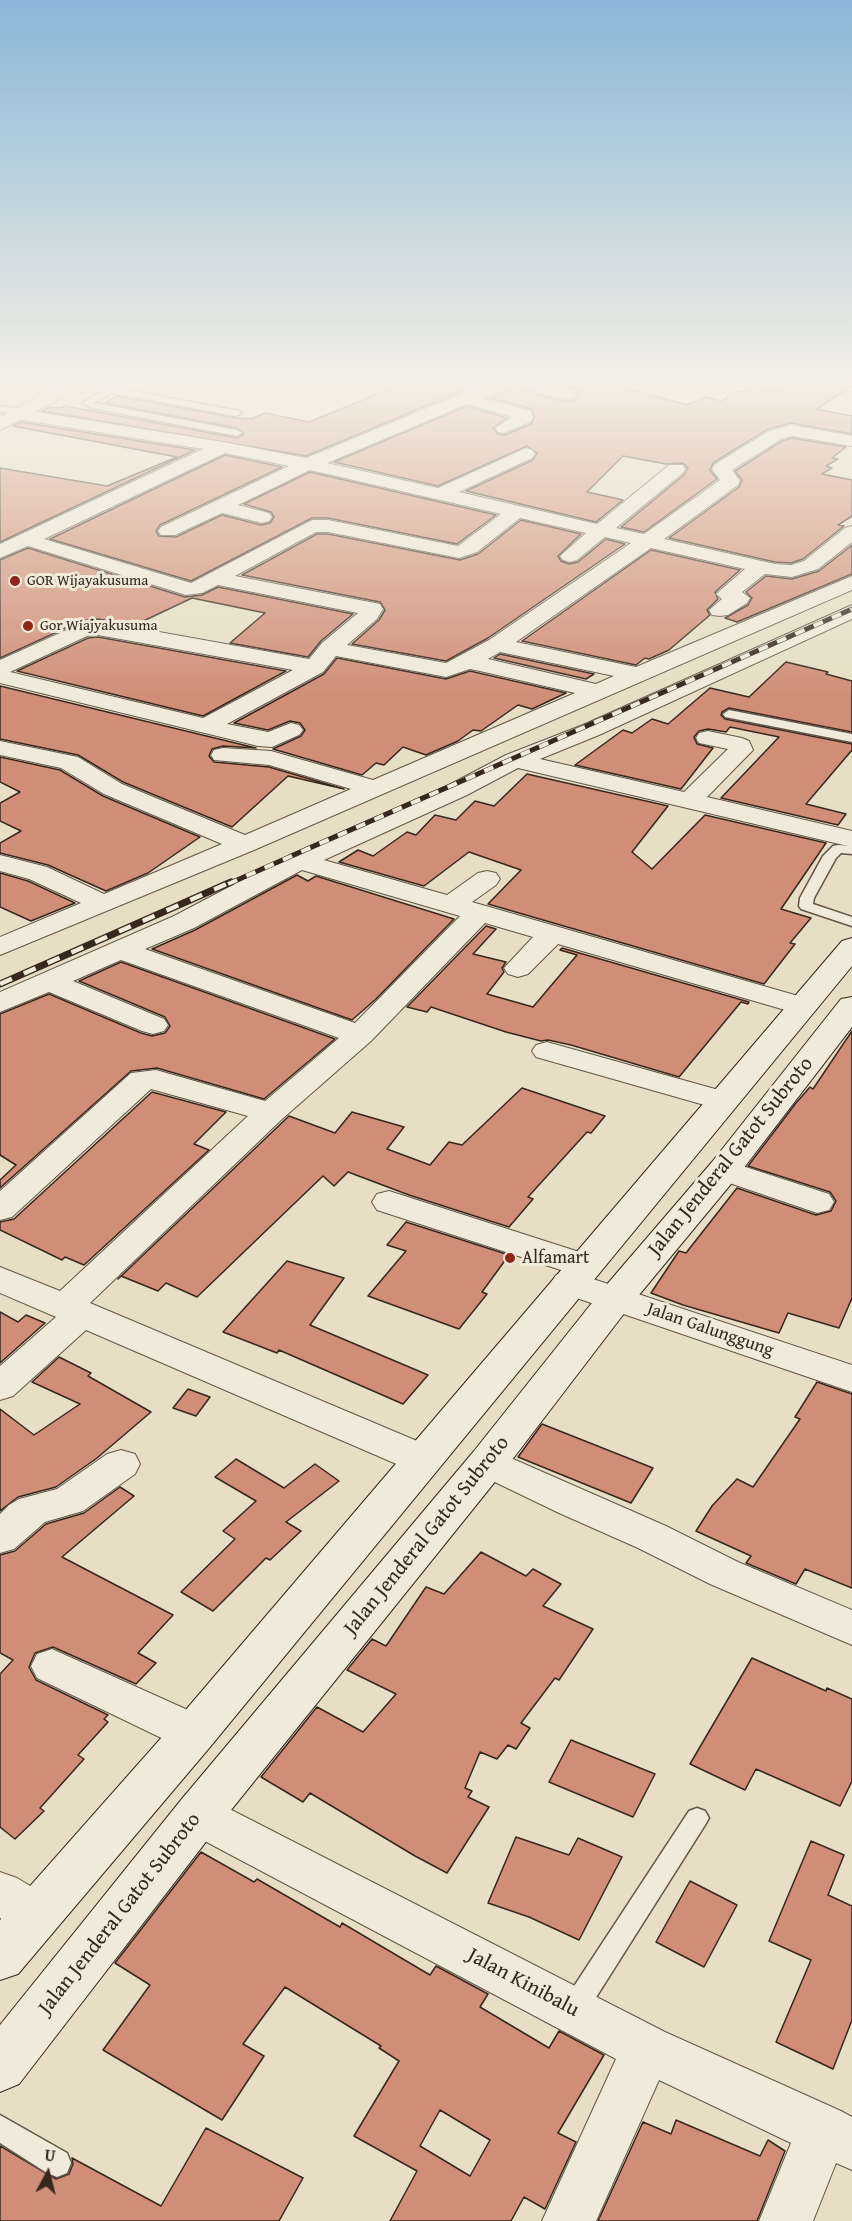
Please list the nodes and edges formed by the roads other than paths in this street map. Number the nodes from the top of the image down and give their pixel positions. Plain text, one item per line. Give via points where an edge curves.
1 (134, 490) edge
2 (254, 490) edge
3 (421, 490) edge
4 (449, 490) edge
5 (651, 490) edge
6 (717, 490) edge
7 (440, 494) junction
8 (514, 505) junction
9 (219, 506) junction
10 (262, 517) dead end
11 (603, 530) junction
12 (168, 531) dead end
13 (852, 531) edge
14 (28, 540) junction
15 (647, 540) junction
16 (0, 552) edge
17 (570, 556) dead end
18 (761, 567) junction
19 (215, 578) junction
20 (852, 582) edge
21 (720, 609) dead end
22 (852, 611) edge
23 (497, 645) junction
24 (330, 648) junction
25 (465, 662) junction
26 (315, 667) junction
27 (0, 668) edge
28 (636, 674) junction
29 (0, 676) edge
30 (600, 692) junction
31 (729, 714) dead end
32 (206, 726) junction
33 (291, 730) dead end
34 (708, 738) dead end
35 (852, 738) edge
36 (0, 747) edge
37 (222, 755) dead end
38 (514, 760) junction
39 (375, 788) junction
40 (688, 802) junction
41 (852, 839) edge
42 (245, 844) junction
43 (852, 850) edge
44 (299, 861) junction
45 (0, 862) edge
46 (487, 879) dead end
47 (102, 903) junction
48 (451, 905) junction
49 (479, 913) junction
50 (852, 922) edge
51 (552, 935) junction
52 (852, 946) edge
53 (0, 947) edge
54 (120, 950) junction
55 (518, 968) dead end
56 (50, 982) junction
57 (0, 1003) edge
58 (802, 1006) junction
59 (852, 1006) edge
60 (153, 1026) dead end
61 (360, 1035) junction
62 (547, 1051) dead end
63 (722, 1101) junction
64 (270, 1113) junction
65 (724, 1170) junction
66 (389, 1202) dead end
67 (817, 1202) dead end
68 (0, 1209) edge
69 (576, 1274) junction
70 (0, 1279) edge
71 (616, 1298) junction
72 (73, 1310) junction
73 (852, 1379) edge
74 (0, 1387) edge
75 (422, 1459) junction
76 (488, 1462) junction
77 (121, 1464) dead end
78 (0, 1538) edge
79 (852, 1628) edge
80 (52, 1666) dead end
81 (194, 1733) junction
82 (198, 1815) junction
83 (697, 1818) dead end
84 (18, 1904) edge
85 (0, 1957) edge
86 (574, 2009) junction
87 (647, 2049) junction
88 (0, 2066) edge
89 (0, 2128) edge
90 (837, 2137) edge
91 (57, 2163) dead end
92 (570, 2221) edge
93 (786, 2221) edge

1 - 14 street
2 - 9 street
3 - 7 street
4 - 7 street
5 - 11 street
6 - 15 street
7 - 8 street
8 - 11 street
8 - 19 street via 470,548 459,552 312,526
9 - 10 street
9 - 12 street
11 - 15 street
11 - 17 street
13 - 18 street via 811,565 792,571
14 - 16 street
14 - 19 street via 186,589 195,589
15 - 18 street
15 - 23 street
18 - 21 street via 728,594 739,598
19 - 24 street via 372,609
20 - 28 street
22 - 38 street via 591,730
23 - 25 street
23 - 28 street
24 - 25 street via 447,670
24 - 26 street
25 - 30 street
26 - 27 street via 98,628 82,630
26 - 32 street
28 - 30 street
29 - 32 street
30 - 39 street
31 - 35 lane
32 - 33 street via 272,740
34 - 40 street via 733,743 741,750
36 - 42 street via 69,762 113,789
37 - 39 street via 271,758
38 - 40 street
38 - 44 street via 458,790
39 - 42 street
40 - 41 street
42 - 47 street
43 - 50 lane via 838,849 830,856 806,906
44 - 48 street
44 - 54 street via 184,922
45 - 47 street via 38,873
46 - 48 street
47 - 53 street
48 - 49 street
49 - 51 street
49 - 61 street
51 - 55 street
51 - 58 street
52 - 58 main road
54 - 56 street
54 - 61 street
56 - 57 street
56 - 60 street
58 - 63 main road
59 - 65 main road, Jalan Jenderal Gatot Subroto
61 - 64 street
62 - 63 street
63 - 69 main road
64 - 68 street via 156,1079 142,1080
64 - 72 street
65 - 67 street
65 - 71 main road, Jalan Jenderal Gatot Subroto
66 - 69 street, Jalan Galunggung
69 - 71 street, Jalan Galunggung
69 - 75 main road
70 - 72 street
71 - 73 street, Jalan Galunggung
71 - 76 main road, Jalan Jenderal Gatot Subroto
72 - 74 street
72 - 75 street
75 - 81 main road
76 - 79 street via 724,1573
76 - 82 main road, Jalan Jenderal Gatot Subroto
77 - 78 street via 69,1501 23,1516
80 - 81 street
81 - 84 main road
82 - 86 street, Jalan Kinibalu
82 - 88 main road, Jalan Jenderal Gatot Subroto
83 - 86 lane
84 - 85 main road
86 - 87 street, Jalan Kinibalu
87 - 90 street, Jalan Kinibalu
87 - 92 street
89 - 91 lane
90 - 93 street

